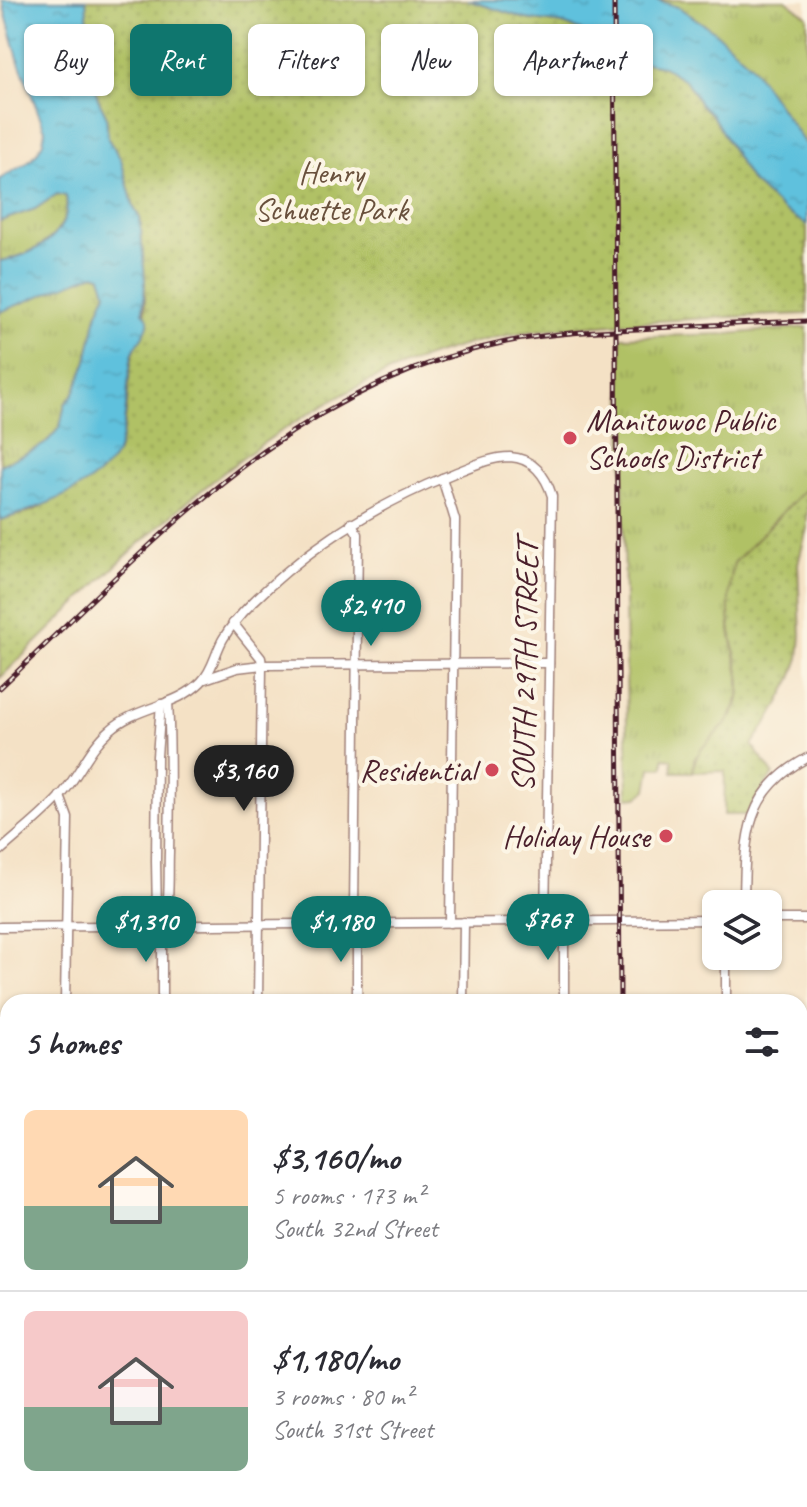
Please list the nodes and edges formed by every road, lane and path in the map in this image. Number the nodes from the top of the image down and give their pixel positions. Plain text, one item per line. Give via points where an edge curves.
1 (442, 478) junction
2 (351, 523) junction
3 (233, 623) junction
4 (549, 663) junction
5 (454, 664) junction
6 (262, 665) junction
7 (358, 665) junction
8 (203, 680) junction
9 (164, 703) junction
10 (807, 758) edge
11 (60, 796) junction
12 (0, 851) edge
13 (744, 890) edge
14 (782, 919) edge
15 (807, 919) edge
16 (702, 920) edge
17 (545, 921) junction
18 (564, 921) junction
19 (464, 922) junction
20 (450, 923) junction
21 (355, 924) junction
22 (258, 925) junction
23 (162, 926) junction
24 (0, 927) edge
25 (65, 927) junction
26 (726, 970) edge
27 (65, 994) edge
28 (162, 994) edge
29 (258, 994) edge
30 (357, 994) edge
31 (463, 994) edge
32 (564, 994) edge
33 (726, 994) edge

1 - 2 street
1 - 4 street, SOUTH 29TH STREET via 512,457 534,466 547,481 552,496
1 - 5 street via 455,520
2 - 3 street via 289,570
2 - 7 street via 358,534
3 - 6 street
3 - 8 street
4 - 5 street
4 - 17 street, SOUTH 29TH STREET
5 - 7 street
5 - 20 street
6 - 7 street
6 - 8 street
6 - 22 street
7 - 21 street
8 - 9 street via 186,695
9 - 11 street via 136,712 109,730
9 - 23 street via 171,755 167,914
9 - 23 street via 157,756 156,861
10 - 13 street via 772,784 753,811 745,846
11 - 12 street
11 - 25 street via 68,818
14 - 15 street
16 - 18 street
17 - 18 street
17 - 19 street
18 - 32 street
19 - 20 street
19 - 31 street
20 - 21 street
21 - 22 street
21 - 30 street
22 - 23 street
22 - 29 street
23 - 25 street
23 - 28 street
24 - 25 street
25 - 27 street
26 - 33 street

